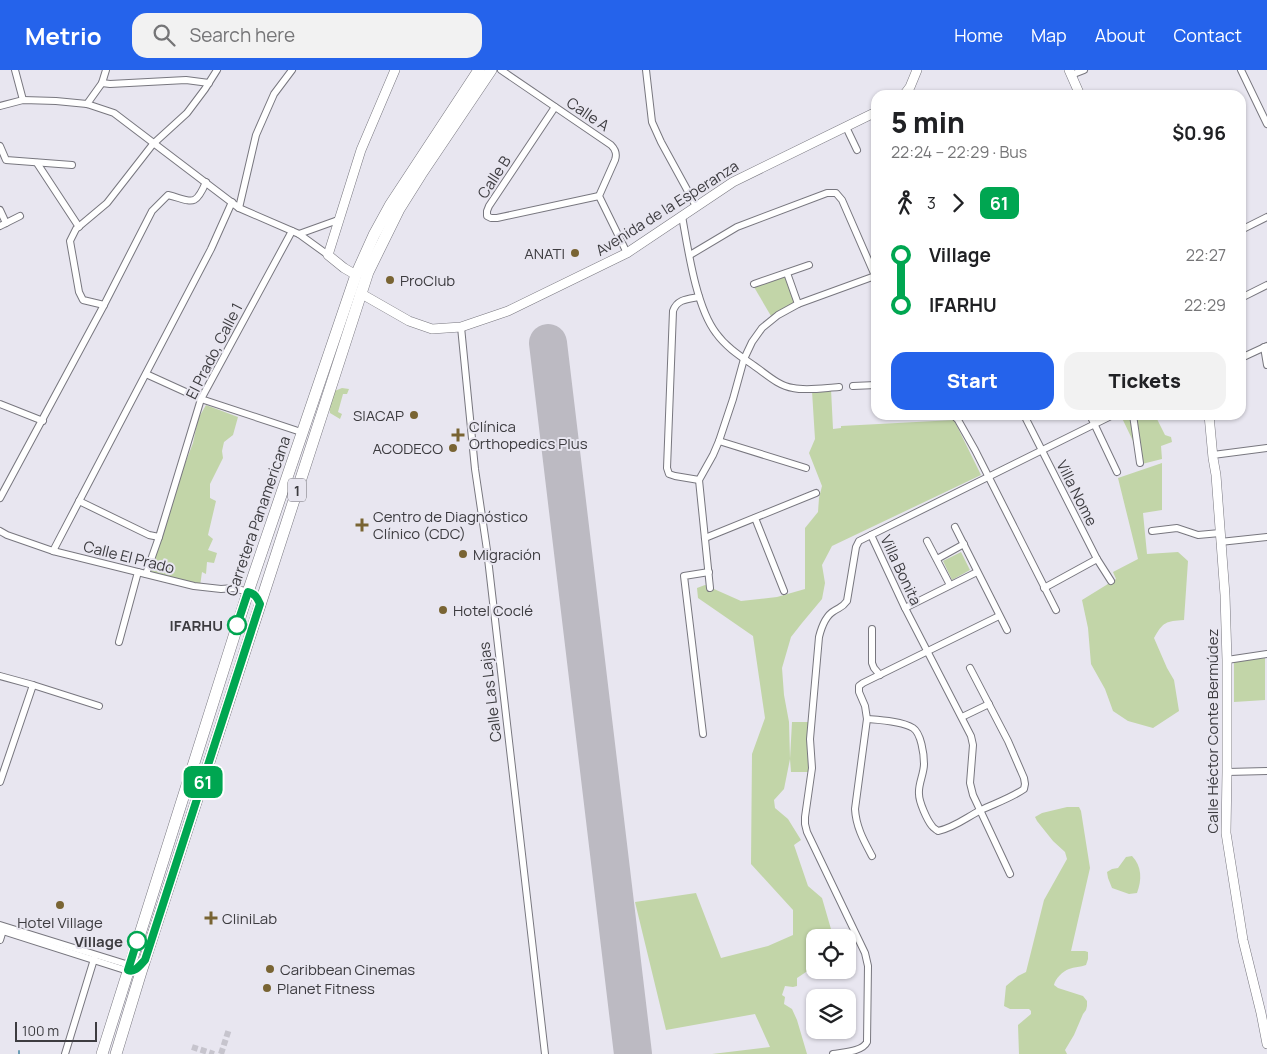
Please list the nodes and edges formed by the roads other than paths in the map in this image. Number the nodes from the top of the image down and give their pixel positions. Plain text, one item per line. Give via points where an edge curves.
1 (15, 70) edge
2 (106, 70) edge
3 (217, 70) edge
4 (292, 70) edge
5 (395, 70) edge
6 (479, 70) edge
7 (491, 70) edge
8 (501, 70) edge
9 (646, 70) edge
10 (917, 70) edge
11 (1084, 70) edge
12 (1241, 70) edge
13 (1070, 73) edge
14 (102, 83) junction
15 (209, 83) junction
16 (908, 90) edge
17 (1078, 90) edge
18 (23, 100) junction
19 (87, 104) junction
20 (0, 106) edge
21 (554, 107) junction
22 (871, 114) edge
23 (1267, 124) edge
24 (846, 127) junction
25 (153, 144) junction
26 (0, 146) edge
27 (857, 150) dead end
28 (37, 162) junction
29 (72, 165) dead end
30 (206, 182) junction
31 (599, 196) junction
32 (232, 202) junction
33 (696, 206) junction
34 (240, 208) junction
35 (0, 210) edge
36 (20, 216) dead end
37 (682, 216) junction
38 (1267, 217) edge
39 (338, 220) junction
40 (3, 224) edge
41 (80, 227) junction
42 (1246, 228) edge
43 (292, 231) junction
44 (299, 234) junction
45 (627, 253) junction
46 (328, 255) junction
47 (690, 255) junction
48 (809, 266) dead end
49 (871, 266) edge
50 (787, 273) junction
51 (871, 279) edge
52 (356, 284) junction
53 (754, 284) dead end
54 (1267, 285) edge
55 (1246, 296) edge
56 (699, 297) junction
57 (798, 304) junction
58 (104, 305) junction
59 (356, 306) junction
60 (461, 327) junction
61 (1265, 347) edge
62 (1246, 356) edge
63 (744, 359) junction
64 (1267, 365) edge
65 (146, 374) junction
66 (871, 385) edge
67 (853, 386) dead end
68 (839, 387) dead end
69 (201, 399) junction
70 (0, 404) edge
71 (957, 420) edge
72 (1026, 420) edge
73 (1092, 420) edge
74 (1104, 420) edge
75 (1134, 420) edge
76 (1209, 420) edge
77 (43, 421) junction
78 (1094, 425) junction
79 (309, 434) junction
80 (719, 441) junction
81 (1267, 448) edge
82 (1042, 451) junction
83 (1212, 455) junction
84 (1140, 463) dead end
85 (806, 468) dead end
86 (1117, 472) dead end
87 (989, 476) junction
88 (699, 480) junction
89 (816, 493) dead end
90 (0, 498) edge
91 (79, 501) junction
92 (755, 518) junction
93 (955, 527) dead end
94 (1152, 530) dead end
95 (0, 531) edge
96 (7, 535) junction
97 (871, 535) junction
98 (159, 537) junction
99 (1267, 537) edge
100 (705, 538) junction
101 (1220, 538) junction
102 (0, 539) edge
103 (927, 541) dead end
104 (964, 544) junction
105 (53, 550) junction
106 (937, 558) junction
107 (1097, 559) junction
108 (138, 572) junction
109 (709, 572) junction
110 (977, 572) junction
111 (146, 574) junction
112 (1111, 581) dead end
113 (267, 584) junction
114 (950, 585) junction
115 (710, 588) dead end
116 (1044, 588) junction
117 (784, 591) dead end
118 (248, 592) junction
119 (260, 604) junction
120 (905, 608) junction
121 (1056, 610) dead end
122 (999, 616) junction
123 (872, 629) dead end
124 (1007, 630) dead end
125 (119, 642) dead end
126 (926, 651) junction
127 (1267, 654) edge
128 (1227, 660) junction
129 (970, 668) dead end
130 (880, 675) junction
131 (0, 676) edge
132 (33, 685) junction
133 (989, 704) junction
134 (99, 706) dead end
135 (962, 717) junction
136 (867, 719) junction
137 (702, 734) dead end
138 (1267, 771) edge
139 (1227, 772) junction
140 (0, 782) edge
141 (981, 811) junction
142 (872, 856) dead end
143 (1010, 874) dead end
144 (2, 928) edge
145 (0, 940) edge
146 (95, 957) junction
147 (145, 960) junction
148 (130, 969) junction
149 (136, 988) junction
150 (1264, 1012) edge
151 (1267, 1044) edge
152 (65, 1054) edge
153 (102, 1054) edge
154 (116, 1054) edge
155 (545, 1054) edge
156 (833, 1054) edge

1 - 18 street
2 - 14 street
3 - 15 street
4 - 34 street via 274,94 256,135
5 - 39 street via 361,150
6 - 52 highway, Carretera Panamericana / 1 via 391,204 374,235
7 - 52 highway, Carretera Panamericana / 1 via 399,209 368,272
8 - 21 street, Calle A
9 - 33 street via 652,122
10 - 16 street
11 - 13 street
12 - 23 street
13 - 17 street
14 - 15 street via 186,80
14 - 19 street
15 - 25 street via 187,112
18 - 19 street
18 - 20 street
19 - 25 street via 114,114
21 - 31 street, Calle A via 615,150 615,160
21 - 31 street, Calle B via 488,206 487,216 497,218
22 - 24 street, Avenida de la Esperanza
24 - 27 street
24 - 33 street, Avenida de la Esperanza via 732,182
25 - 30 street
25 - 41 street via 108,203
26 - 28 street via 6,160
28 - 29 street
28 - 41 street
30 - 32 street
30 - 58 street via 196,200 168,195 152,211
31 - 45 street
32 - 34 street
32 - 65 street
33 - 37 street, Avenida de la Esperanza
34 - 43 street
35 - 40 street
36 - 40 street
37 - 45 street, Avenida de la Esperanza
37 - 47 street
38 - 42 street
39 - 44 street
39 - 46 street
41 - 58 street via 70,241 79,292 84,300
43 - 44 street
43 - 69 street, El Prado, Calle 1
44 - 46 street
45 - 60 street, Avenida de la Esperanza via 508,311
46 - 52 street, Avenida de la Esperanza
47 - 49 street via 737,227 836,192
47 - 56 street
48 - 50 street
50 - 53 street
50 - 57 street
51 - 57 street
52 - 59 highway, Carretera Panamericana / 1
52 - 59 highway via 360,278
52 - 60 street, Avenida de la Esperanza via 409,321 432,329
52 - 79 highway, Carretera Panamericana / 1 via 332,347 333,356
54 - 55 street
56 - 63 street via 715,332
56 - 88 street via 680,301 673,311 667,468 669,474
57 - 63 street via 762,328
58 - 77 street
59 - 79 highway, Carretera Panamericana / 1
60 - 155 street, Calle Las Lajas
61 - 62 street
61 - 64 street
63 - 68 street via 792,388
63 - 80 street
65 - 69 street
65 - 91 street
66 - 67 street
69 - 79 street
69 - 98 street, El Prado, Calle 1
70 - 77 street
71 - 87 street
72 - 82 street, Villa Nome
73 - 78 street
74 - 78 street, Villa Bonita
75 - 84 street
76 - 83 street, Calle Héctor Conte Bermúdez
77 - 90 street
78 - 82 street, Villa Bonita
78 - 86 street
79 - 113 highway, Carretera Panamericana / 1
79 - 118 highway, Carretera Panamericana / 1
80 - 85 street
80 - 88 street
81 - 83 street
82 - 87 street, Villa Bonita
82 - 107 street, Villa Nome
83 - 101 street, Calle Héctor Conte Bermúdez
87 - 97 street, Villa Bonita
87 - 116 street
88 - 100 street
89 - 92 street
91 - 98 street
91 - 105 street
92 - 100 street
92 - 117 street
93 - 104 street
94 - 101 street via 1177,528
95 - 96 street, Calle El Prado
96 - 102 street
96 - 105 street, Calle El Prado
97 - 120 street, Villa Bonita
97 - 156 street via 856,547 847,601 829,615 821,630 810,739 812,760 805,817 807,832 865,953 868,966 867,1042 860,1049
98 - 111 street, El Prado, Calle 1
99 - 101 street
100 - 109 street
101 - 128 street, Calle Héctor Conte Bermúdez
103 - 106 street
104 - 106 street
104 - 110 street
105 - 108 street, Calle El Prado
106 - 114 street
107 - 112 street, Villa Nome
107 - 116 street
108 - 111 street, Calle El Prado
108 - 125 street
109 - 115 street
109 - 137 street via 684,576
110 - 114 street
110 - 122 street
111 - 118 street, Calle El Prado via 194,586
113 - 118 street
113 - 119 highway, Carretera Panamericana / 1
114 - 120 street
116 - 121 street
118 - 119 street via 256,596
118 - 148 highway, Carretera Panamericana / 1
119 - 147 highway, Carretera Panamericana / 1
120 - 126 street, Villa Bonita
122 - 124 street
122 - 126 street
123 - 130 street via 872,664
126 - 130 street
126 - 135 street, Villa Bonita
127 - 128 street
128 - 139 street, Calle Héctor Conte Bermúdez
129 - 133 street
130 - 136 street via 858,686
131 - 132 street
132 - 134 street
132 - 140 street
133 - 135 street
133 - 141 street via 1026,784 1018,793
135 - 141 street, Villa Bonita via 973,745 970,783
136 - 141 street via 906,725 919,734 924,764 918,793 932,827 938,831 946,829
136 - 142 street via 855,809 856,822
138 - 139 street
139 - 150 street, Calle Héctor Conte Bermúdez via 1226,833 1243,940
141 - 143 street, Villa Bonita
144 - 145 street
144 - 146 street
146 - 148 street
146 - 152 street
147 - 148 highway
147 - 149 highway, Carretera Panamericana / 1
148 - 149 highway
148 - 153 highway, Carretera Panamericana / 1
149 - 154 highway, Carretera Panamericana / 1
150 - 151 street, Calle Héctor Conte Bermúdez

